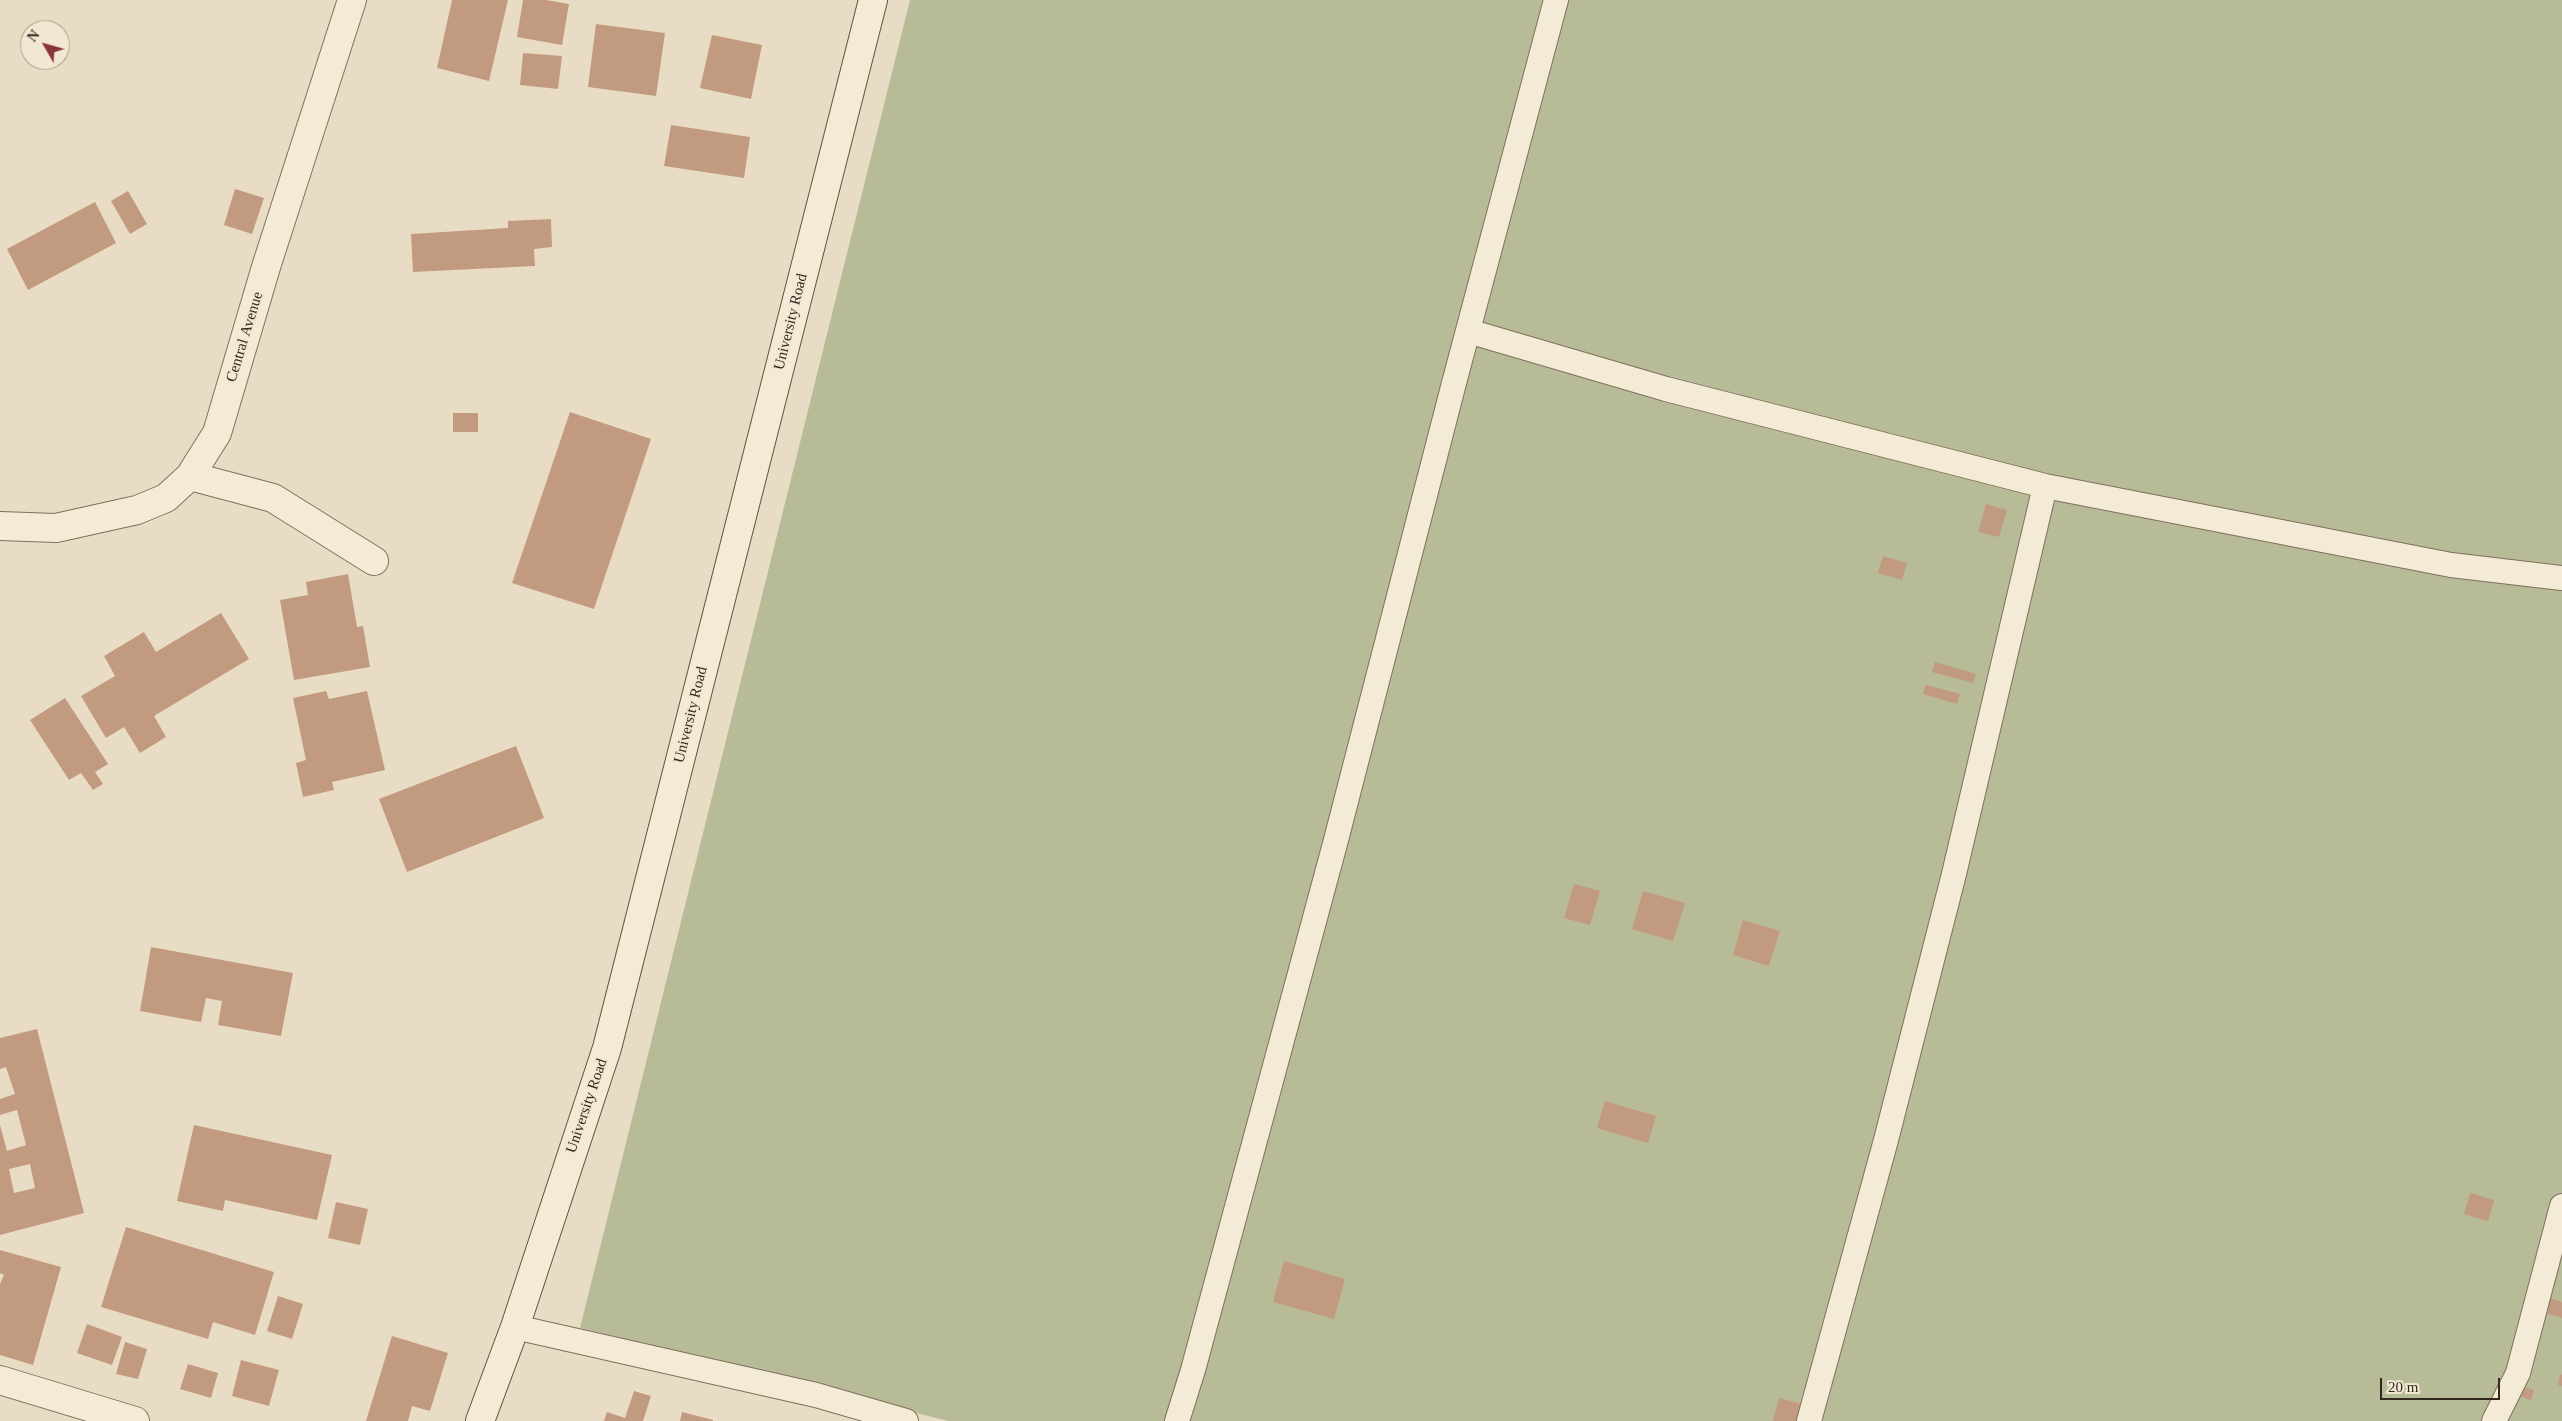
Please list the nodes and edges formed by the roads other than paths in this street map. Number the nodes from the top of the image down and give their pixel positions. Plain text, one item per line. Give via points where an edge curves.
1 (352, 0) edge
2 (873, 0) edge
3 (1556, 0) edge
4 (1468, 331) junction
5 (190, 476) junction
6 (2045, 486) junction
7 (0, 526) edge
8 (374, 561) dead end
9 (2562, 578) edge
10 (2562, 1206) edge
11 (515, 1327) junction
12 (0, 1380) edge
13 (135, 1421) edge
14 (480, 1421) edge
15 (906, 1421) edge
16 (1177, 1421) edge
17 (1810, 1421) edge
18 (2494, 1421) edge

1 - 5 main road, Central Avenue via 216,433
2 - 11 main road, University Road via 607,1048
3 - 4 lane
4 - 6 lane via 1675,391
4 - 16 lane via 1336,840
5 - 7 main road, Central Avenue via 166,498 136,510 56,528
5 - 8 main road via 272,498
6 - 9 lane via 2451,565
6 - 17 lane via 1954,874
10 - 18 lane via 2518,1372
11 - 14 main road, University Road
11 - 15 lane via 816,1395
12 - 13 main road

